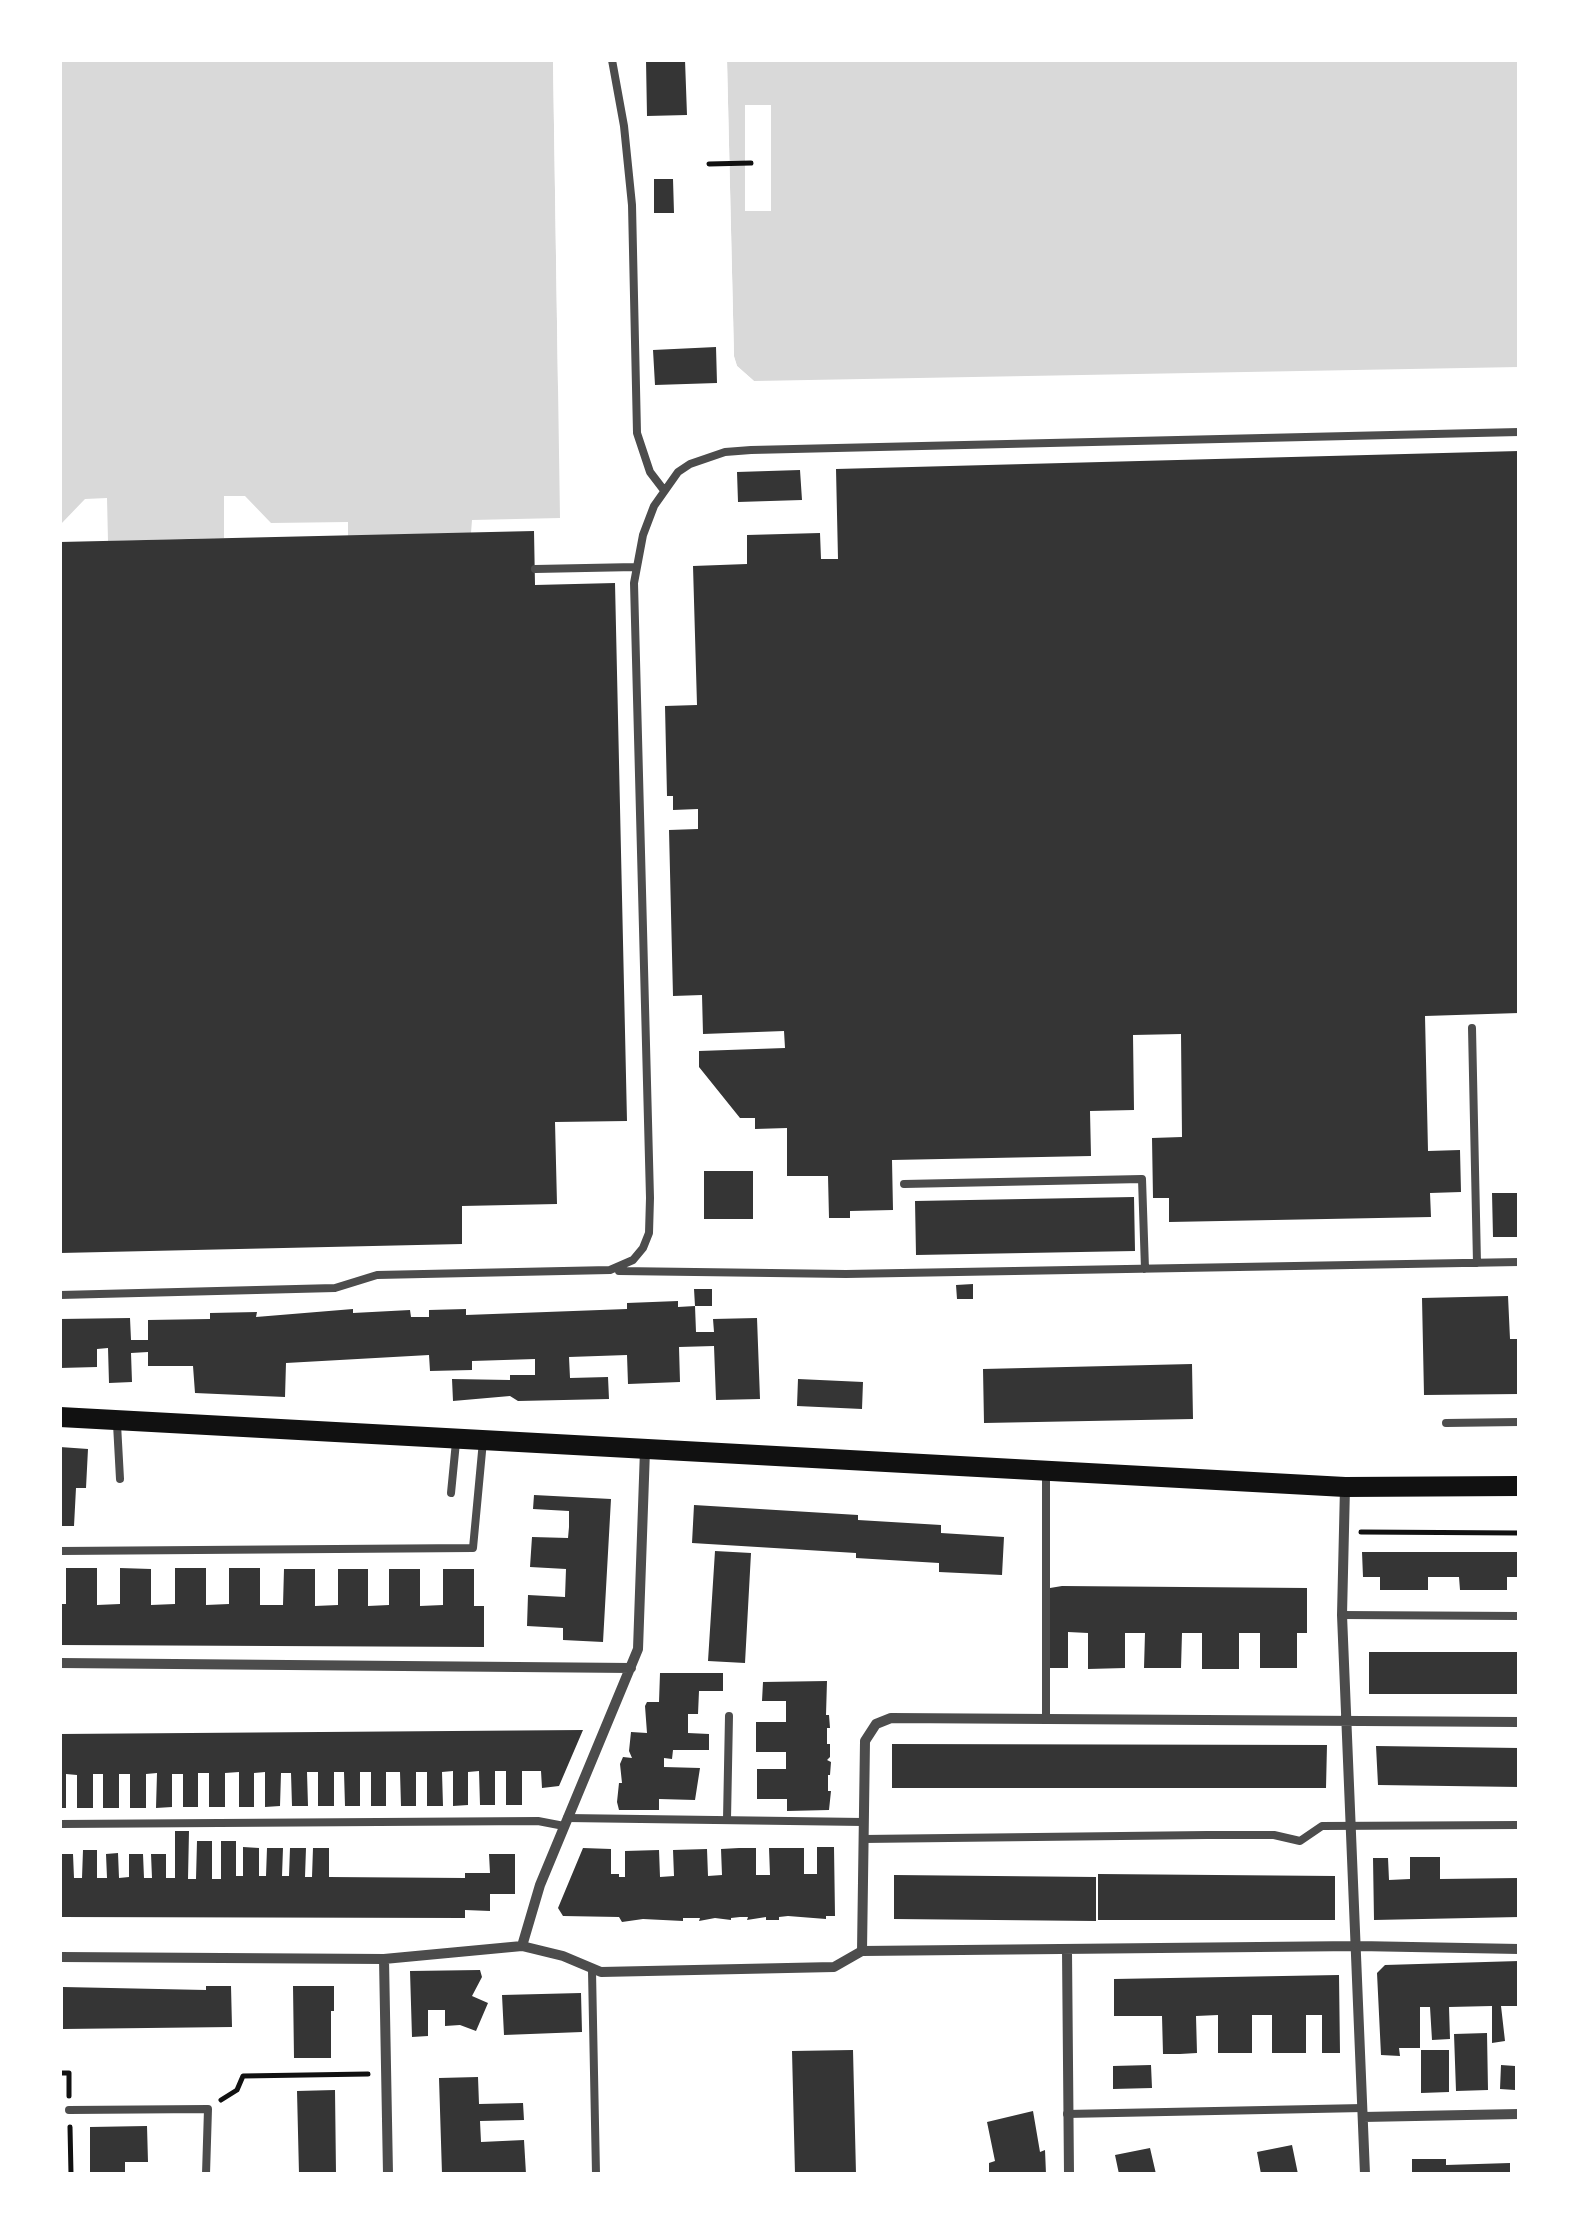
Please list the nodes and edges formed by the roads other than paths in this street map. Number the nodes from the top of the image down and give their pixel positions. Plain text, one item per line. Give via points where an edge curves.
1 (612, 60) edge
2 (1519, 432) edge
3 (664, 489) junction
4 (636, 567) junction
5 (535, 569) dead end
6 (1472, 1028) dead end
7 (904, 1184) dead end
8 (1477, 1262) junction
9 (1519, 1262) edge
10 (1144, 1269) junction
11 (597, 1270) junction
12 (60, 1294) edge
13 (60, 1417) edge
14 (117, 1420) junction
15 (1519, 1422) edge
16 (1446, 1423) dead end
17 (456, 1438) junction
18 (483, 1439) junction
19 (645, 1450) junction
20 (1046, 1472) junction
21 (120, 1479) dead end
22 (1519, 1486) edge
23 (1346, 1487) junction
24 (451, 1493) dead end
25 (60, 1551) edge
26 (1342, 1615) junction
27 (1519, 1616) edge
28 (60, 1664) edge
29 (631, 1668) junction
30 (730, 1716) dead end
31 (1046, 1718) junction
32 (1348, 1718) junction
33 (1519, 1722) edge
34 (727, 1819) junction
35 (566, 1822) junction
36 (863, 1822) junction
37 (60, 1824) edge
38 (1350, 1824) junction
39 (1519, 1826) edge
40 (864, 1839) junction
41 (522, 1946) junction
42 (1358, 1946) junction
43 (1519, 1948) edge
44 (862, 1951) junction
45 (1067, 1951) junction
46 (60, 1957) edge
47 (384, 1960) junction
48 (592, 1971) junction
49 (70, 2110) dead end
50 (1363, 2112) junction
51 (1067, 2114) junction
52 (1519, 2114) edge
53 (206, 2174) edge
54 (388, 2174) edge
55 (596, 2174) edge
56 (1070, 2174) edge
57 (1365, 2174) edge

1 - 3 lane via 632,205 637,433 650,472
2 - 3 lane via 751,450 704,458
3 - 4 lane
4 - 5 lane
4 - 11 lane via 650,1216 643,1248 623,1266
6 - 8 lane
7 - 10 lane via 1142,1178
8 - 9 lane
8 - 10 lane
10 - 11 lane
11 - 12 lane via 378,1275 335,1288
13 - 14 main road
14 - 17 main road
14 - 21 lane
15 - 16 lane
17 - 18 main road
17 - 24 lane
18 - 19 main road
18 - 25 lane via 473,1548
19 - 20 main road
19 - 29 street via 638,1649
20 - 23 main road
20 - 31 lane
22 - 23 main road
23 - 26 street
26 - 27 lane
26 - 32 street
28 - 29 street
29 - 35 street
30 - 34 lane
31 - 32 street
31 - 36 street via 890,1718 876,1724 865,1741
32 - 33 street
32 - 38 street
34 - 35 lane
34 - 36 lane
35 - 37 lane
35 - 41 street
36 - 40 street
38 - 39 lane
38 - 40 lane via 1322,1826 1300,1841 1207,1835
38 - 42 street
40 - 44 street
41 - 47 street
41 - 48 street
42 - 43 street
42 - 45 street
42 - 50 street
44 - 45 street
44 - 48 street via 834,1967
45 - 51 street
46 - 47 street
47 - 54 street
48 - 55 lane
49 - 53 lane via 208,2108
50 - 51 lane
50 - 52 street
50 - 57 street
51 - 56 street

